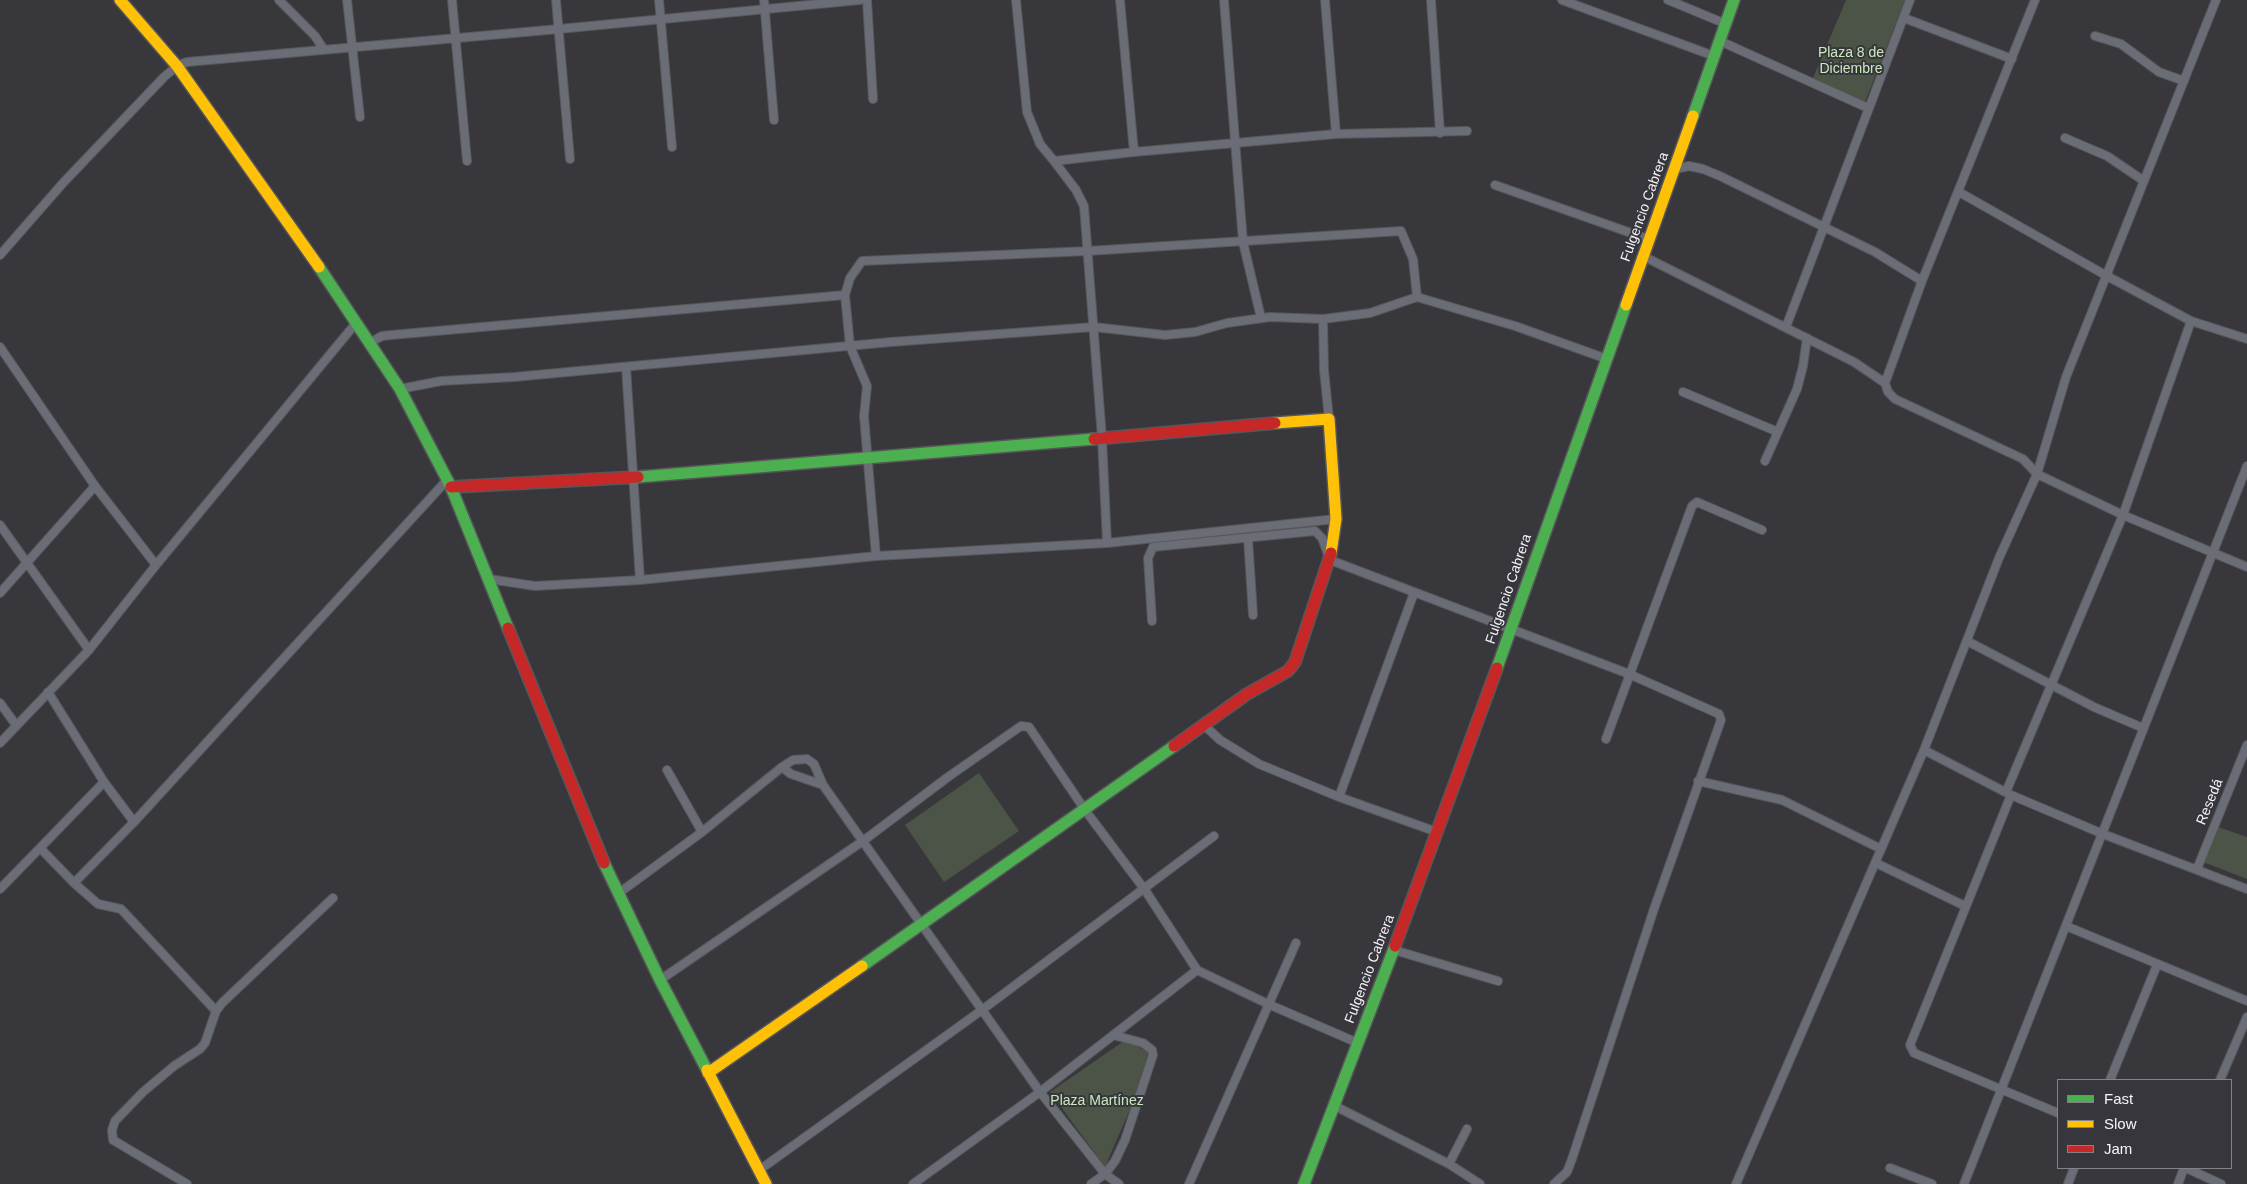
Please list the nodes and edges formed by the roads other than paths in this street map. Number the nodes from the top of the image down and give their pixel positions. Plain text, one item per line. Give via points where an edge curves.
1 (120, 0) edge
2 (279, 0) edge
3 (348, 0) edge
4 (452, 0) edge
5 (556, 0) edge
6 (659, 0) edge
7 (764, 0) edge
8 (860, 0) edge
9 (868, 0) edge
10 (1016, 0) edge
11 (1120, 0) edge
12 (1224, 0) edge
13 (1325, 0) edge
14 (1431, 0) edge
15 (1562, 0) edge
16 (1668, 0) edge
17 (1734, 0) edge
18 (1910, 0) edge
19 (2035, 0) edge
20 (2216, 0) edge
21 (765, 10) junction
22 (1904, 18) junction
23 (660, 19) junction
24 (1726, 24) junction
25 (559, 30) junction
26 (2095, 36) dead end
27 (455, 37) junction
28 (1720, 41) junction
29 (352, 47) junction
30 (324, 50) junction
31 (1714, 56) junction
32 (2012, 59) junction
33 (177, 66) junction
34 (2184, 81) junction
35 (872, 100) dead end
36 (1868, 108) junction
37 (360, 117) dead end
38 (774, 120) dead end
39 (1467, 131) dead end
40 (1440, 133) junction
41 (1336, 134) junction
42 (2065, 138) dead end
43 (1237, 143) junction
44 (672, 147) dead end
45 (1134, 152) junction
46 (570, 159) dead end
47 (467, 161) dead end
48 (1054, 161) junction
49 (1675, 169) junction
50 (2144, 181) junction
51 (1495, 185) dead end
52 (1959, 192) junction
53 (1824, 227) junction
54 (1648, 240) junction
55 (1243, 242) junction
56 (1088, 251) junction
57 (0, 255) edge
58 (1643, 256) junction
59 (2107, 276) junction
60 (1922, 281) junction
61 (845, 295) junction
62 (1417, 297) junction
63 (1261, 318) junction
64 (1323, 319) junction
65 (2191, 320) junction
66 (356, 323) junction
67 (1094, 327) junction
68 (1786, 328) junction
69 (1806, 338) junction
70 (2247, 338) edge
71 (369, 343) junction
72 (850, 346) junction
73 (0, 347) edge
74 (1607, 359) junction
75 (626, 367) junction
76 (1885, 383) junction
77 (400, 389) junction
78 (1683, 392) dead end
79 (1329, 420) junction
80 (1778, 432) junction
81 (1102, 438) junction
82 (868, 459) junction
83 (1765, 461) dead end
84 (2247, 466) edge
85 (2037, 474) junction
86 (632, 478) junction
87 (449, 484) junction
88 (96, 486) junction
89 (2123, 515) junction
90 (1336, 519) junction
91 (0, 525) edge
92 (1762, 530) dead end
93 (1248, 538) junction
94 (1107, 543) junction
95 (2212, 553) junction
96 (876, 556) junction
97 (1330, 560) junction
98 (26, 563) junction
99 (156, 565) junction
100 (2247, 568) edge
101 (489, 579) junction
102 (640, 580) junction
103 (0, 593) edge
104 (1414, 593) junction
105 (1253, 615) dead end
106 (1152, 622) dead end
107 (1511, 630) junction
108 (1967, 641) junction
109 (89, 650) junction
110 (1629, 674) junction
111 (2051, 684) junction
112 (48, 692) junction
113 (0, 703) edge
114 (16, 725) junction
115 (1205, 726) junction
116 (2144, 728) junction
117 (1606, 739) dead end
118 (0, 743) edge
119 (2247, 745) edge
120 (1924, 750) junction
121 (782, 767) junction
122 (667, 770) dead end
123 (1698, 781) junction
124 (104, 782) junction
125 (823, 785) junction
126 (2008, 793) junction
127 (1339, 797) junction
128 (1085, 810) junction
129 (134, 822) junction
130 (702, 832) junction
131 (1437, 832) junction
132 (2103, 834) junction
133 (1214, 836) dead end
134 (863, 841) junction
135 (40, 848) junction
136 (1881, 849) junction
137 (1876, 863) junction
138 (2197, 869) junction
139 (74, 882) junction
140 (0, 889) edge
141 (2247, 889) edge
142 (1145, 890) junction
143 (619, 893) junction
144 (333, 898) dead end
145 (1966, 906) junction
146 (922, 925) junction
147 (2066, 926) junction
148 (1296, 943) dead end
149 (1394, 950) junction
150 (2157, 965) junction
151 (1197, 970) junction
152 (660, 980) junction
153 (1498, 981) dead end
154 (2247, 1001) edge
155 (1268, 1004) junction
156 (982, 1010) junction
157 (216, 1011) junction
158 (2247, 1017) edge
159 (1113, 1035) junction
160 (1358, 1043) junction
161 (708, 1073) junction
162 (2110, 1079) edge
163 (2220, 1079) edge
164 (2001, 1089) junction
165 (1040, 1092) junction
166 (1335, 1106) junction
167 (2057, 1114) edge
168 (1467, 1129) dead end
169 (1449, 1164) junction
170 (1890, 1168) dead end
171 (2074, 1169) edge
172 (2185, 1169) edge
173 (2187, 1169) edge
174 (758, 1172) junction
175 (1105, 1174) junction
176 (187, 1184) edge
177 (766, 1184) edge
178 (913, 1184) edge
179 (1091, 1184) edge
180 (1119, 1184) edge
181 (1189, 1184) edge
182 (1304, 1184) edge
183 (1480, 1184) edge
184 (1554, 1184) edge
185 (1736, 1184) edge
186 (1932, 1184) edge
187 (1964, 1184) edge
188 (2068, 1184) edge
189 (2178, 1184) edge
190 (2221, 1184) edge

1 - 33 main road
2 - 30 street via 315,36
3 - 29 street
4 - 27 street
5 - 25 street
6 - 23 street
7 - 21 street
8 - 21 street
9 - 35 street
10 - 48 street via 1027,112 1040,144
11 - 45 street
12 - 43 street
13 - 41 street
14 - 40 street
15 - 31 street
16 - 24 street
17 - 24 main road, Fulgencio Cabrera
18 - 22 street
19 - 32 street
20 - 34 street
21 - 23 street
21 - 38 street
22 - 32 street
22 - 36 street
23 - 25 street
23 - 44 street
24 - 28 main road, Fulgencio Cabrera
25 - 27 street
25 - 46 street
26 - 34 street via 2121,44 2159,72
27 - 29 street
27 - 47 street
28 - 31 main road, Fulgencio Cabrera
28 - 36 street
29 - 30 street
29 - 37 street
30 - 33 street via 187,62
31 - 49 main road, Fulgencio Cabrera
32 - 52 street
33 - 57 street via 63,183
33 - 66 main road
34 - 50 street
36 - 53 street
39 - 40 street
40 - 41 street
41 - 43 street
42 - 50 street via 2107,156
43 - 45 street
43 - 55 street
45 - 48 street
48 - 56 street via 1084,206
49 - 53 street via 1689,166 1703,169
49 - 54 main road, Fulgencio Cabrera
50 - 59 street
51 - 54 street
52 - 59 street
52 - 60 street
53 - 60 street via 1875,252
53 - 68 street
54 - 58 main road, Fulgencio Cabrera
55 - 56 street
55 - 62 street via 1401,231 1413,259
55 - 63 street
56 - 61 street via 862,261 850,278
56 - 67 street
58 - 68 street
58 - 74 main road, Fulgencio Cabrera
59 - 65 street
59 - 85 street via 2066,377
60 - 76 street
61 - 71 street via 391,334
61 - 72 street
62 - 64 street via 1370,313
62 - 74 street via 1515,326
63 - 64 street
63 - 67 street via 1165,335
64 - 79 street
65 - 70 street
65 - 89 street
66 - 71 main road
66 - 99 street
67 - 72 street
67 - 81 street
68 - 69 street
69 - 76 street via 1854,362
69 - 80 street via 1797,389
71 - 77 main road
72 - 75 street
72 - 82 street via 868,386 864,416
73 - 88 street
74 - 107 main road, Fulgencio Cabrera
75 - 77 street via 441,380
75 - 86 street
76 - 85 street via 1888,392 1896,399 2011,452
77 - 87 main road
78 - 80 street
79 - 81 main road
79 - 90 main road
80 - 83 street
81 - 82 main road
81 - 94 street
82 - 86 main road
82 - 96 street
84 - 95 street
85 - 89 street
85 - 108 street via 1999,558
86 - 87 main road
86 - 102 street
87 - 101 main road
87 - 129 street
88 - 98 street
88 - 99 street
89 - 95 street
89 - 111 street
90 - 94 street
90 - 97 main road
91 - 98 street
92 - 110 street via 1697,502 1694,504
93 - 97 street via 1317,532
93 - 105 street
93 - 106 street via 1151,548 1148,566
94 - 96 street
95 - 100 street
95 - 116 street
96 - 102 street
97 - 104 street
97 - 115 main road via 1295,662 1288,672 1247,694
98 - 103 street
98 - 109 street
99 - 109 street
101 - 102 street via 535,586
101 - 143 main road
104 - 107 street
104 - 127 street
107 - 110 street
107 - 131 main road, Fulgencio Cabrera
108 - 111 street
108 - 120 street
109 - 112 street
110 - 117 street
110 - 123 street via 1721,717
111 - 116 street
111 - 126 street
112 - 114 street
112 - 124 street
113 - 114 street
114 - 118 street
115 - 127 street via 1220,740 1259,764
115 - 128 main road
116 - 132 street
119 - 138 street, Resedá
120 - 126 street
120 - 136 street
121 - 125 street via 791,774
121 - 125 street via 793,760 807,759 814,764
121 - 130 street
122 - 130 street
123 - 136 street via 1782,800
123 - 184 street via 1572,1159 1567,1172
124 - 129 street
124 - 135 street
125 - 134 street
126 - 132 street
126 - 145 street
127 - 131 street
128 - 134 street via 1029,728 1022,726
128 - 142 street
128 - 146 main road
129 - 139 street
130 - 143 street
131 - 149 main road, Fulgencio Cabrera
132 - 138 street
132 - 147 street
133 - 142 street
134 - 146 street
134 - 152 street
135 - 139 street
135 - 140 street
136 - 137 street
137 - 145 street
137 - 185 street
138 - 141 street
139 - 157 street via 98,904 121,909
142 - 151 street
142 - 156 street
143 - 152 main road
144 - 157 street
145 - 164 street via 1910,1045 1914,1053
146 - 156 street
146 - 161 main road
147 - 150 street
147 - 164 street
148 - 155 street
149 - 153 street
149 - 160 main road, Fulgencio Cabrera
150 - 154 street
150 - 162 street
151 - 155 street
151 - 159 street
152 - 161 main road
155 - 160 street
155 - 181 street
156 - 165 street
156 - 174 street
157 - 176 street via 205,1043 143,1092 115,1122 112,1130 113,1140
158 - 163 street
159 - 165 street
159 - 175 street via 1144,1043 1153,1052 1125,1140
160 - 166 main road, Fulgencio Cabrera
161 - 174 main road
164 - 167 street
164 - 187 street
165 - 175 street
165 - 178 street
166 - 169 street
166 - 182 main road, Fulgencio Cabrera
168 - 169 street
169 - 183 street
170 - 186 street
171 - 188 street
172 - 189 street
173 - 190 street
174 - 177 main road
175 - 179 street
175 - 180 street

